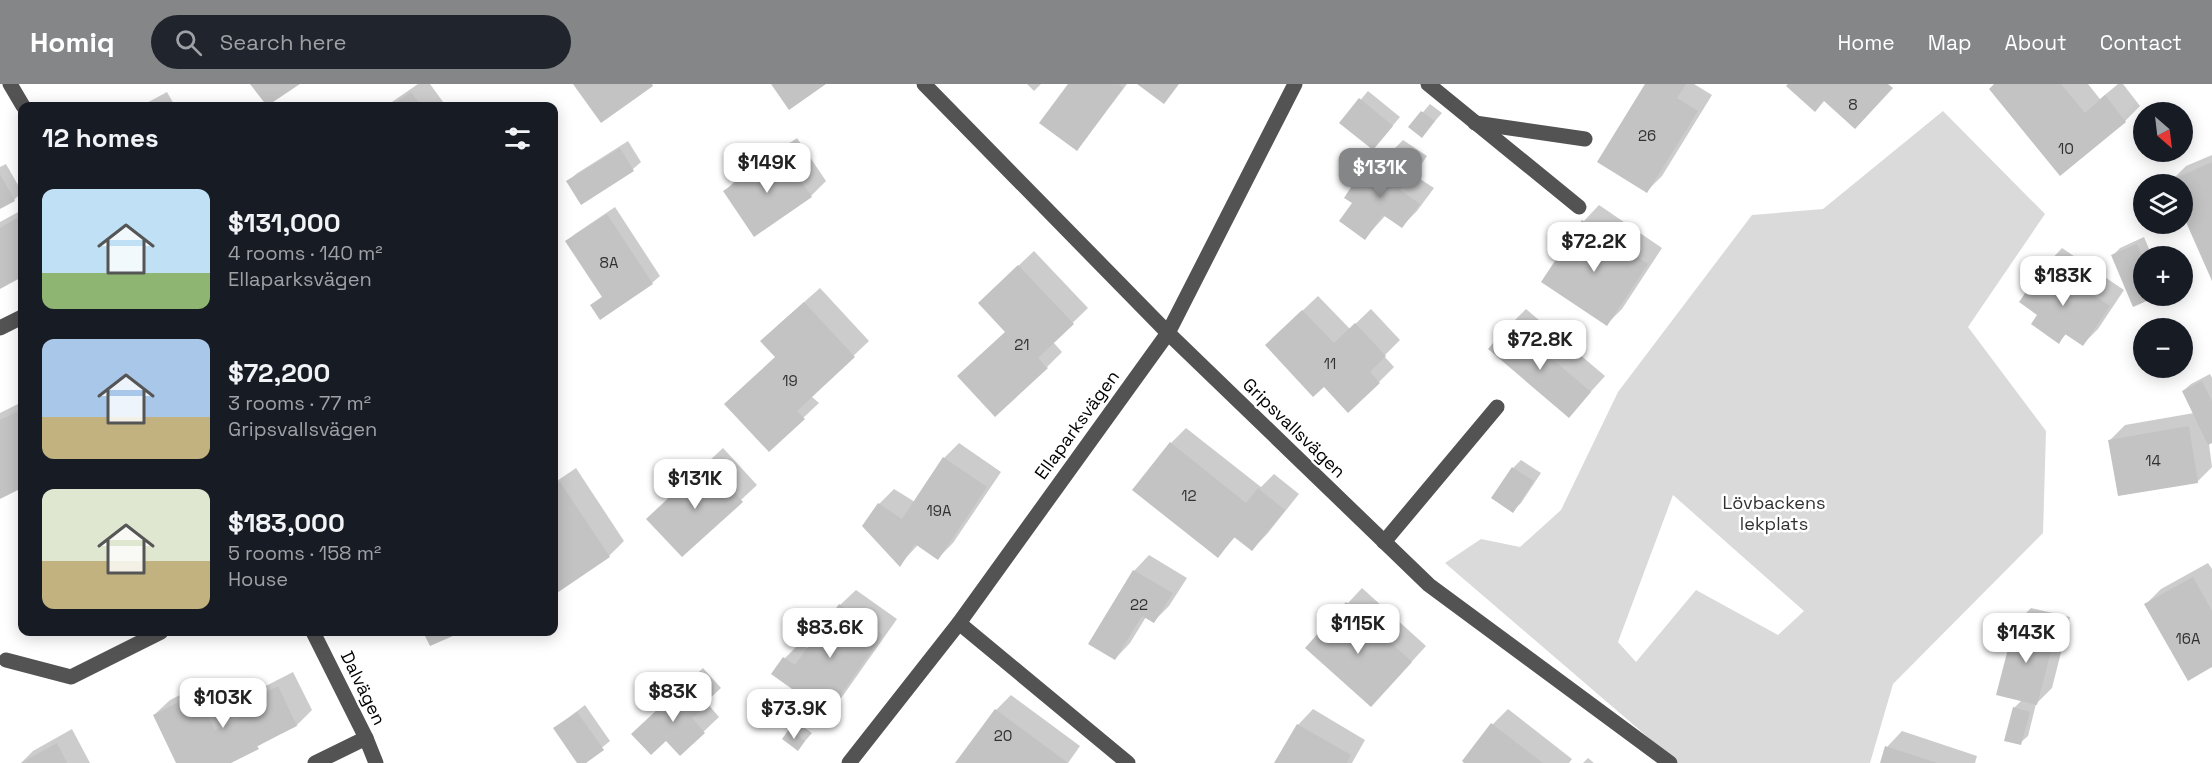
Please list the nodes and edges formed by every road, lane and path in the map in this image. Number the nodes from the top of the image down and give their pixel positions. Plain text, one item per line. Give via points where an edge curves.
1 (10, 84) edge
2 (924, 84) edge
3 (1295, 84) edge
4 (1428, 84) edge
5 (21, 102) edge
6 (1475, 123) junction
7 (1585, 139) dead end
8 (1579, 207) dead end
9 (18, 319) edge
10 (0, 328) edge
11 (1168, 333) junction
12 (1497, 407) dead end
13 (1384, 542) junction
14 (959, 623) junction
15 (153, 636) edge
16 (315, 636) edge
17 (6, 660) dead end
18 (366, 738) junction
19 (1662, 761) edge
20 (315, 763) edge
21 (376, 763) edge
22 (849, 763) edge
23 (1128, 763) edge

1 - 5 street
2 - 11 street, Gripsvallsvägen
3 - 11 street, Ellaparksvägen
4 - 6 street
6 - 7 street
6 - 8 street
9 - 10 street
11 - 13 street, Gripsvallsvägen
11 - 14 street, Ellaparksvägen
12 - 13 street
13 - 19 street, Gripsvallsvägen via 1429,585
14 - 22 street, Ellaparksvägen
14 - 23 street
15 - 17 street via 71,677
16 - 18 street, Dalvägen
18 - 20 street
18 - 21 street, Dalvägen

